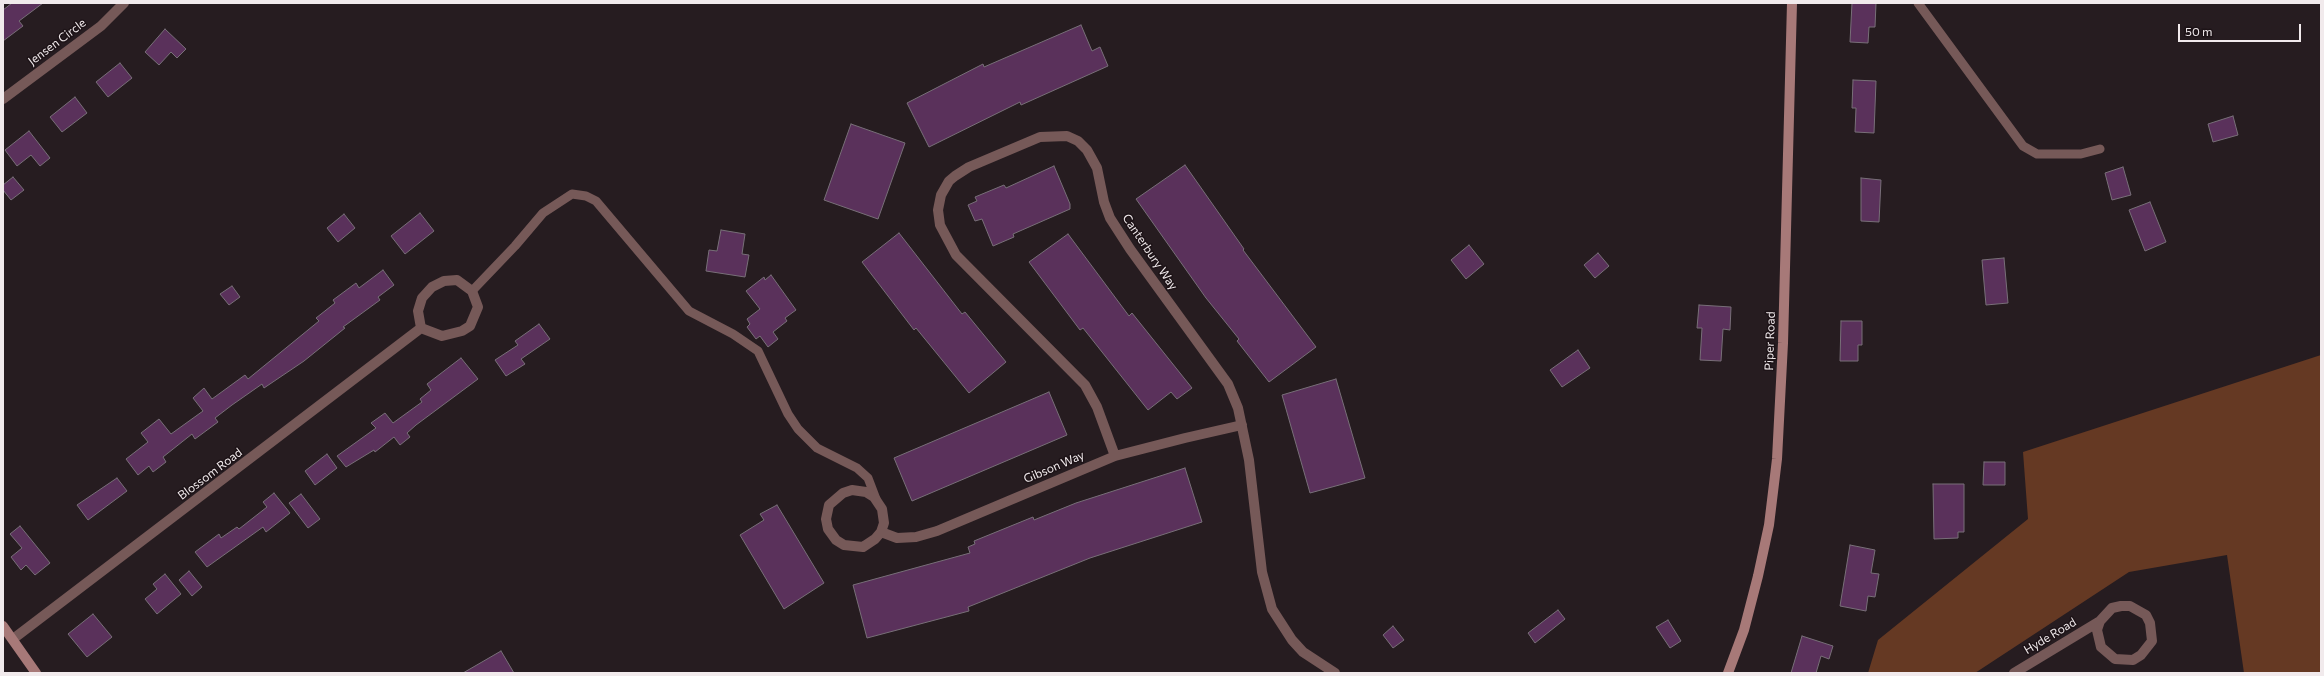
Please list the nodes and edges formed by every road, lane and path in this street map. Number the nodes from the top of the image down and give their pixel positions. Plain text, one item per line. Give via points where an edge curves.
1 (124, 3) edge
2 (1792, 3) edge
3 (1918, 3) edge
4 (3, 99) edge
5 (2100, 149) dead end
6 (472, 291) junction
7 (422, 328) junction
8 (1242, 425) junction
9 (1115, 456) junction
10 (876, 499) junction
11 (881, 532) junction
12 (2100, 621) junction
13 (7, 634) edge
14 (36, 673) edge
15 (1335, 673) edge
16 (1728, 673) edge
17 (2014, 673) edge

1 - 4 street, Jensen Circle via 101,26
2 - 16 street, Piper Road via 1778,459 1769,525 1758,576 1744,630
3 - 5 lane via 2027,148 2038,154 2081,154
6 - 7 street via 477,302 476,314 470,326 462,331 442,336
6 - 7 street via 457,280 444,281 432,287 422,298 418,311
6 - 10 lane via 543,212 572,194 596,201 689,311 733,334 758,351 788,414 798,429 817,448 857,468 868,478
7 - 13 street, Blossom Road
8 - 9 street, Gibson Way
8 - 9 street, Canterbury Way via 1238,408 1223,376 1110,218 1104,202 1100,176 1091,155 1083,145 1072,138 1054,135 1040,137 969,167 952,178 941,195 938,210 940,225 950,247 1085,385 1097,407
8 - 15 street, Canterbury Way via 1250,465 1262,572 1272,609 1303,652
9 - 11 street, Gibson Way via 923,535 897,538
10 - 11 street via 883,513
10 - 11 street via 861,491 843,493 830,505 827,524 836,540 849,547 867,545
12 - 12 street, Hyde Road via 2112,608 2130,606 2146,615 2150,623 2152,641 2141,655 2133,660 2115,659 2101,647 2097,630
12 - 17 street, Hyde Road
13 - 14 street

